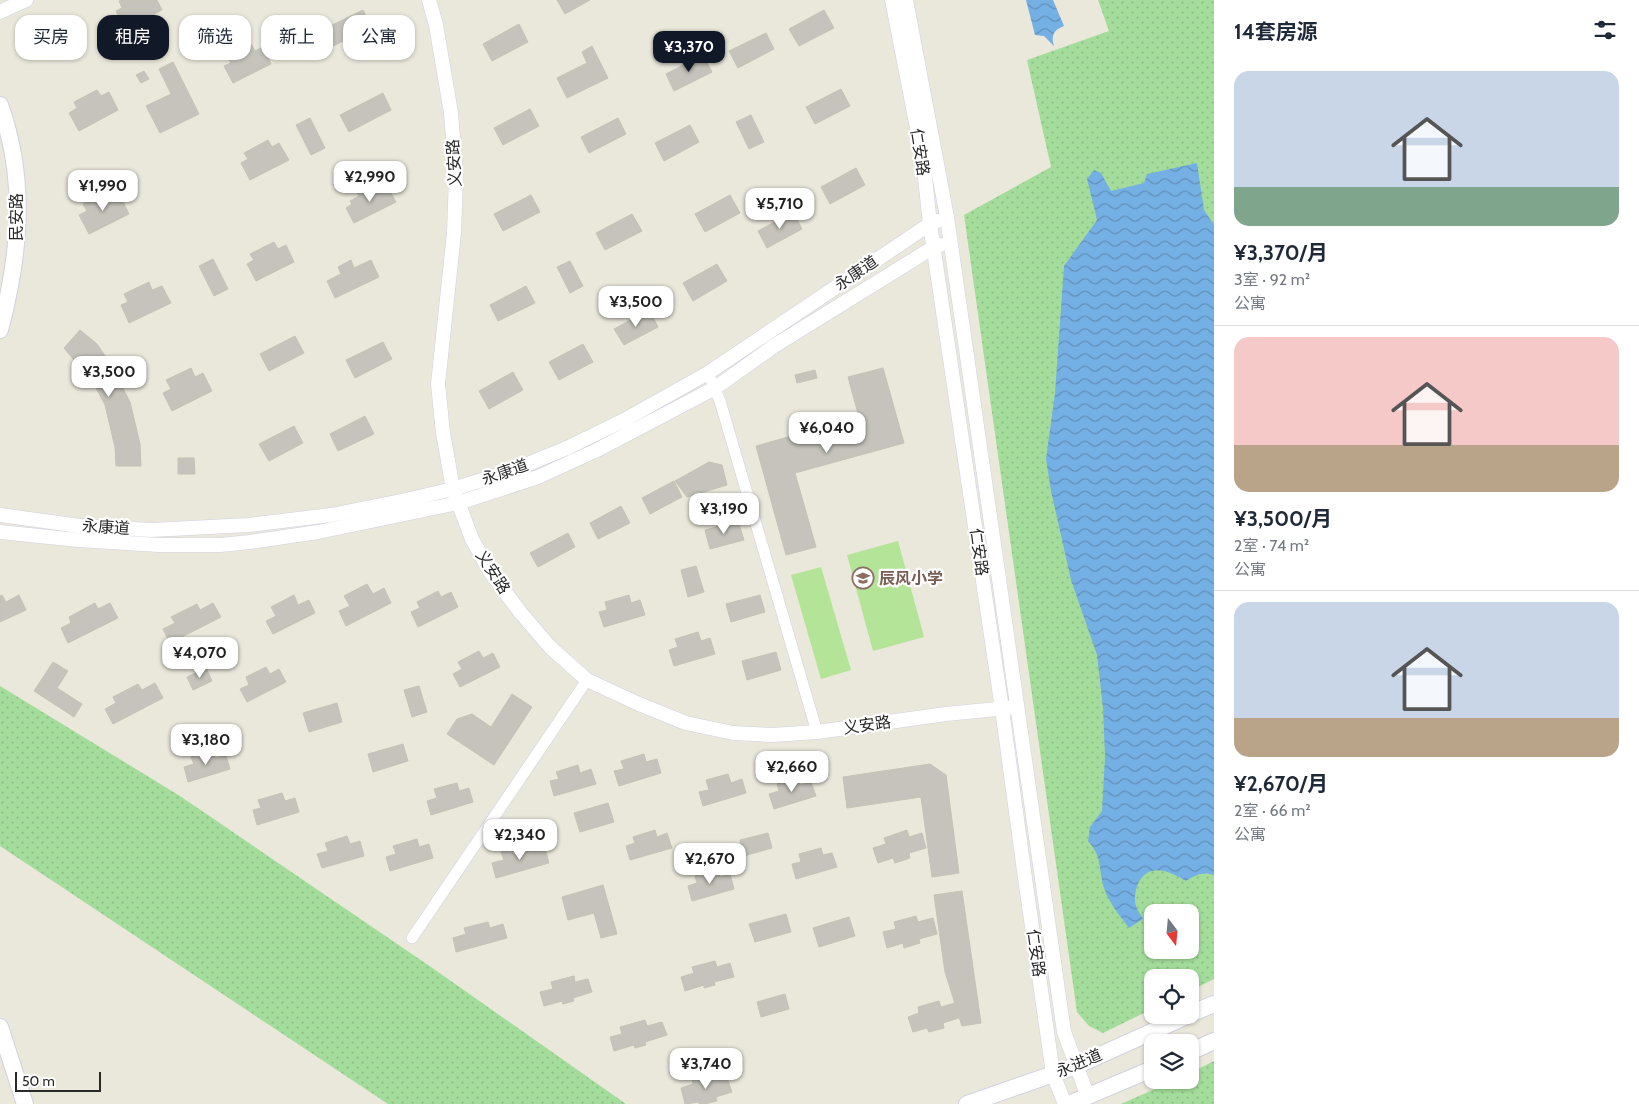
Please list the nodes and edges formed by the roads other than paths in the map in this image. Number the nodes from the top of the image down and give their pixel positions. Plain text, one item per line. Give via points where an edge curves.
1 (26, 0) edge
2 (429, 0) edge
3 (892, 0) edge
4 (906, 0) edge
5 (0, 12) edge
6 (0, 105) edge
7 (947, 217) junction
8 (930, 224) junction
9 (950, 242) junction
10 (934, 247) junction
11 (0, 330) edge
12 (708, 373) junction
13 (714, 388) junction
14 (453, 489) junction
15 (458, 503) junction
16 (0, 515) edge
17 (0, 532) edge
18 (587, 680) junction
19 (1017, 707) junction
20 (1002, 709) junction
21 (817, 732) junction
22 (412, 938) dead end
23 (1214, 1004) edge
24 (1199, 1011) edge
25 (1169, 1024) edge
26 (0, 1027) edge
27 (1214, 1041) edge
28 (1199, 1048) edge
29 (1076, 1066) junction
30 (1144, 1072) edge
31 (1053, 1074) junction
32 (1088, 1097) junction
33 (25, 1104) edge
34 (968, 1104) edge
35 (1065, 1104) edge
36 (1069, 1104) edge

1 - 5 street
2 - 14 street, 义安路 via 451,114 456,176 454,233 438,384
3 - 8 street, 仁安路 via 923,159
4 - 7 street, 仁安路
6 - 11 main road, 民安路 via 14,159 19,210 10,291
7 - 8 street, 永康道
7 - 9 street, 仁安路
8 - 10 street, 仁安路
8 - 12 street, 永康道
9 - 10 street, 永康道
9 - 19 street, 仁安路
10 - 13 street, 永康道 via 774,346
10 - 20 street, 仁安路
12 - 13 street
12 - 14 street, 永康道 via 567,448 511,471
13 - 15 street, 永康道 via 597,450 538,477
13 - 21 street
14 - 15 street, 义安路
14 - 16 street, 永康道 via 331,515 249,525 152,530 80,526
15 - 17 street, 永康道 via 318,532 220,545 159,545
15 - 18 street, 义安路 via 489,570 550,647
18 - 21 street, 义安路 via 686,723 772,735
18 - 22 street
19 - 20 street, 义安路
19 - 29 street, 仁安路 via 1064,1032
20 - 21 street, 义安路
20 - 31 street, 仁安路
23 - 24 main road, 永进道
25 - 29 main road, 永进道
26 - 33 main road
27 - 28 main road
29 - 31 main road, 永进道
29 - 32 street, 仁安路
30 - 32 main road, 永进道
31 - 34 main road, 永进道
31 - 35 street, 仁安路
32 - 36 main road, 永进道

